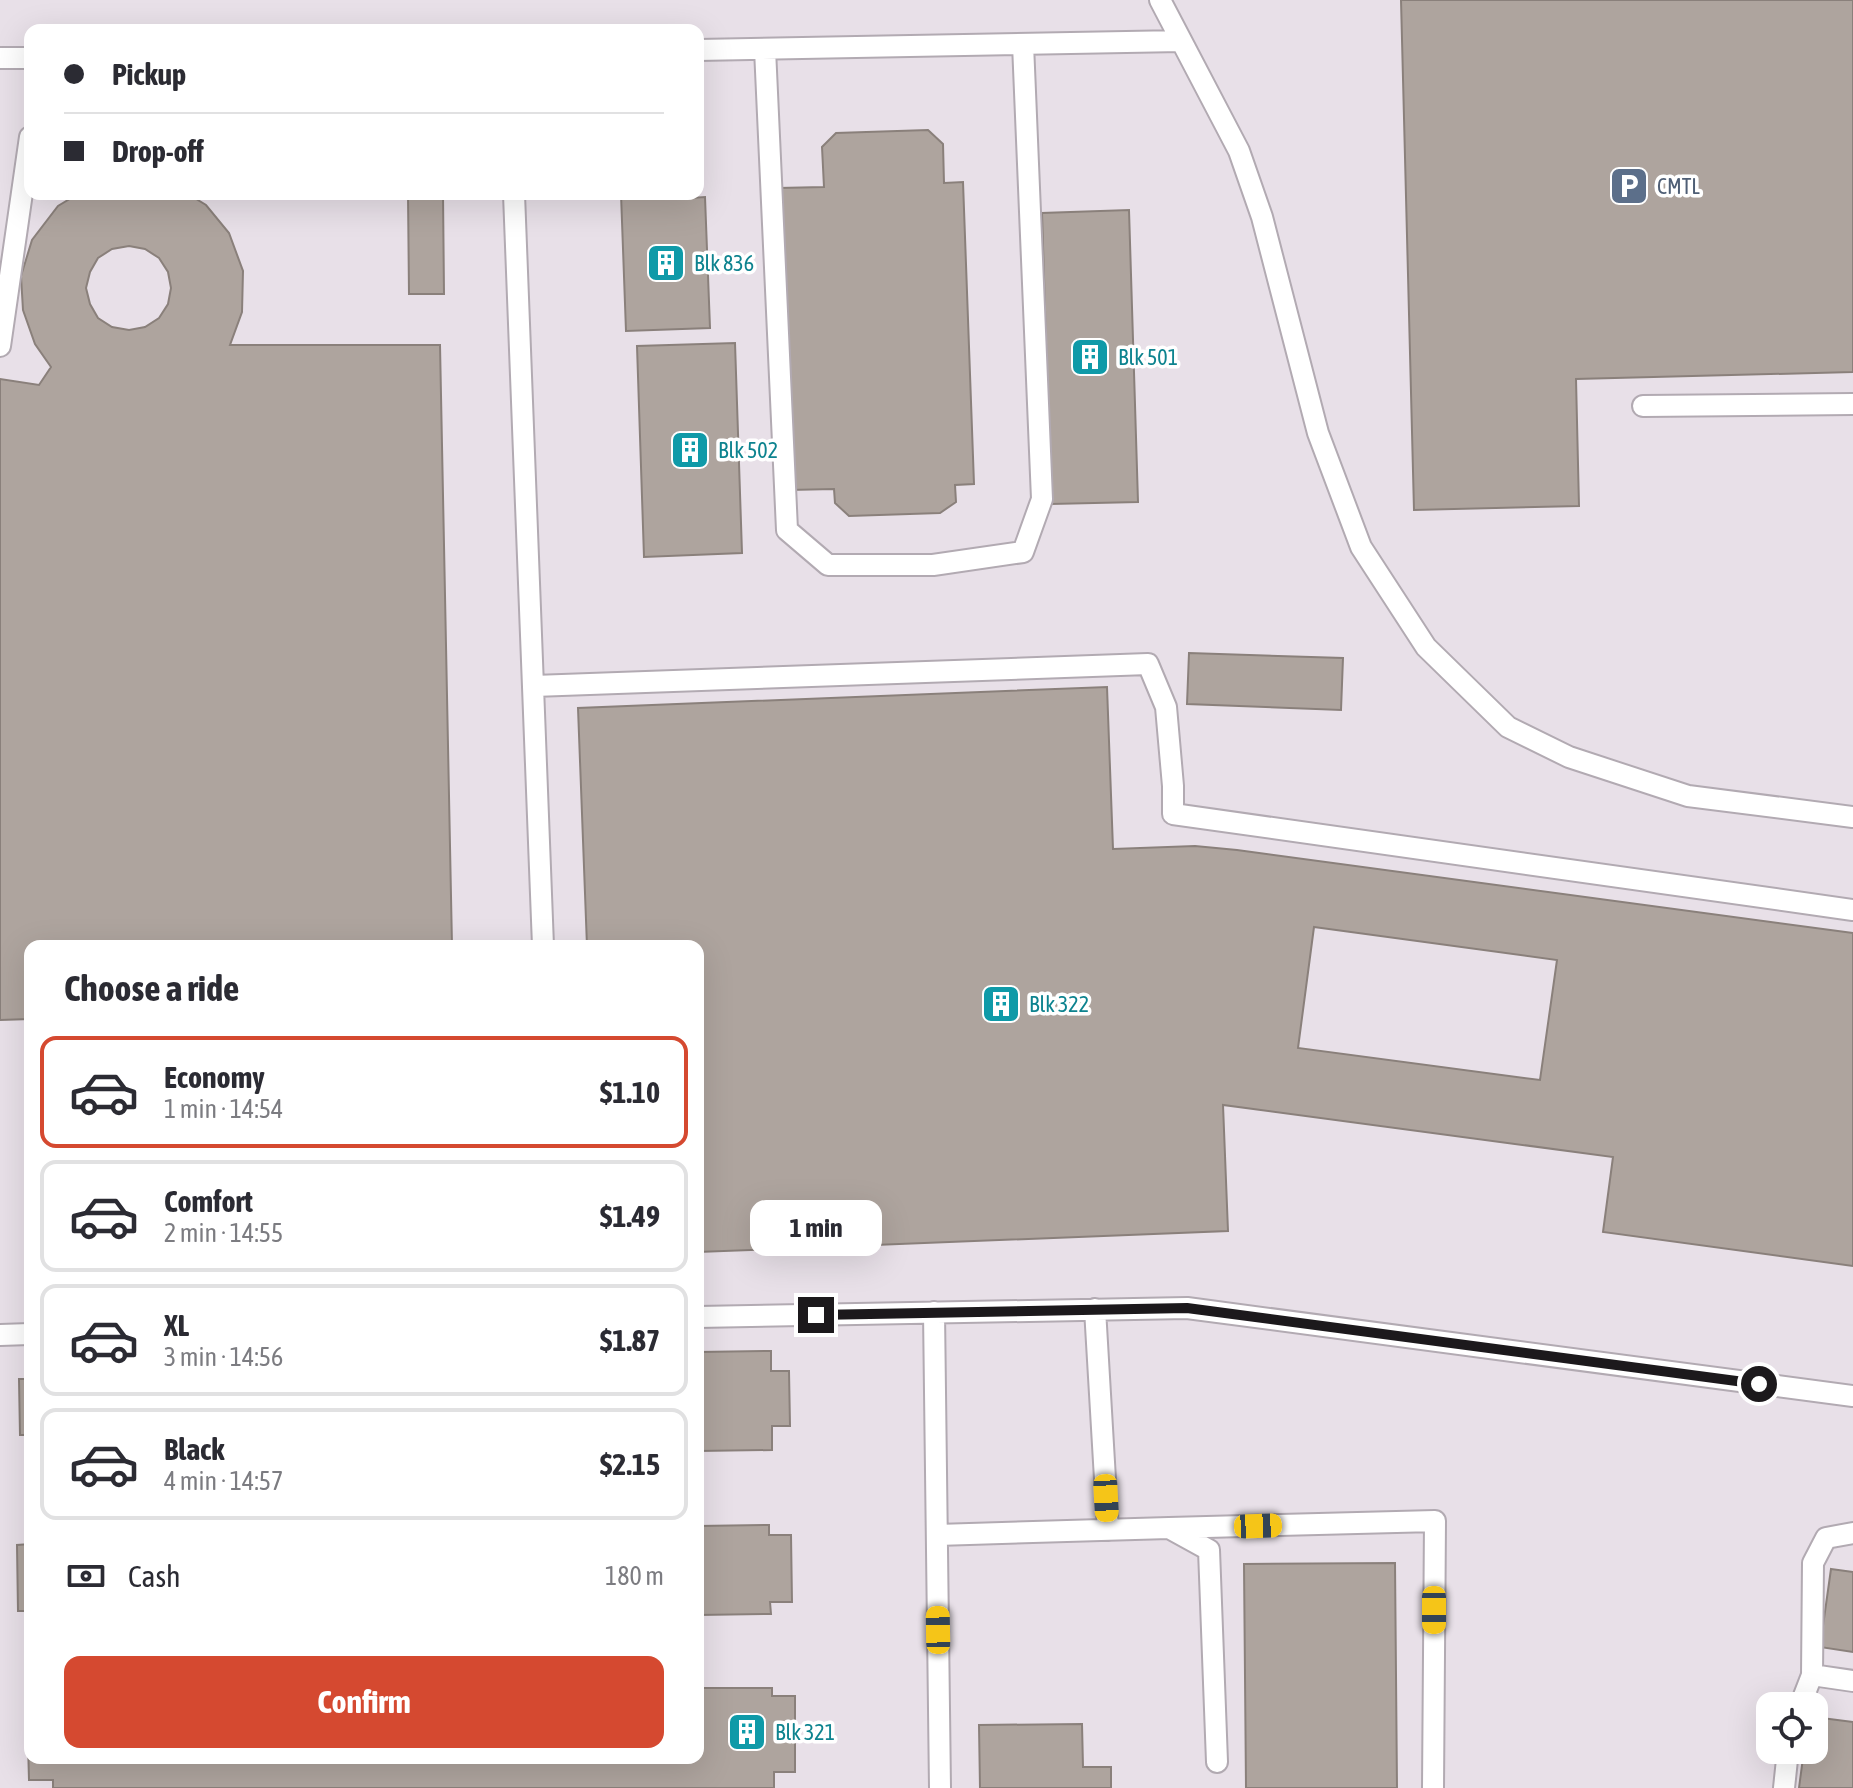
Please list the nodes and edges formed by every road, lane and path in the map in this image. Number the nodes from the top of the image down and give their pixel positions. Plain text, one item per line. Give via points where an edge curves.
1 (1160, 0) edge
2 (1181, 41) junction
3 (1023, 44) junction
4 (765, 49) junction
5 (704, 50) edge
6 (0, 58) edge
7 (24, 58) edge
8 (24, 179) edge
9 (514, 200) edge
10 (0, 346) edge
11 (1853, 404) edge
12 (1643, 406) dead end
13 (534, 686) junction
14 (1853, 817) edge
15 (1853, 910) edge
16 (543, 940) edge
17 (1095, 1309) junction
18 (934, 1312) junction
19 (704, 1317) edge
20 (24, 1334) edge
21 (0, 1335) edge
22 (1853, 1396) edge
23 (1169, 1528) junction
24 (1108, 1530) junction
25 (1853, 1533) edge
26 (937, 1535) junction
27 (1812, 1675) junction
28 (1853, 1681) edge
29 (1805, 1692) edge
30 (1217, 1762) dead end
31 (1787, 1764) edge
32 (940, 1788) edge
33 (1433, 1788) edge
34 (1784, 1788) edge

1 - 2 lane
2 - 3 lane
2 - 14 lane via 1239,151 1262,217 1318,433 1361,547 1426,647 1508,727 1569,757 1688,796
3 - 4 lane
3 - 4 lane via 1042,499 1023,552 933,565 828,565 787,530
4 - 5 lane
6 - 7 lane
8 - 10 lane
9 - 13 lane
11 - 12 lane
13 - 15 lane via 1148,664 1166,707 1173,814
13 - 16 lane
17 - 18 lane
17 - 22 lane via 1187,1308
17 - 24 lane
18 - 19 lane
18 - 26 lane
20 - 21 lane
23 - 24 lane
23 - 30 lane via 1209,1550
23 - 33 lane via 1435,1521
24 - 26 lane
25 - 27 lane via 1826,1538 1813,1563
26 - 32 lane
27 - 28 lane
27 - 29 lane
31 - 34 lane

